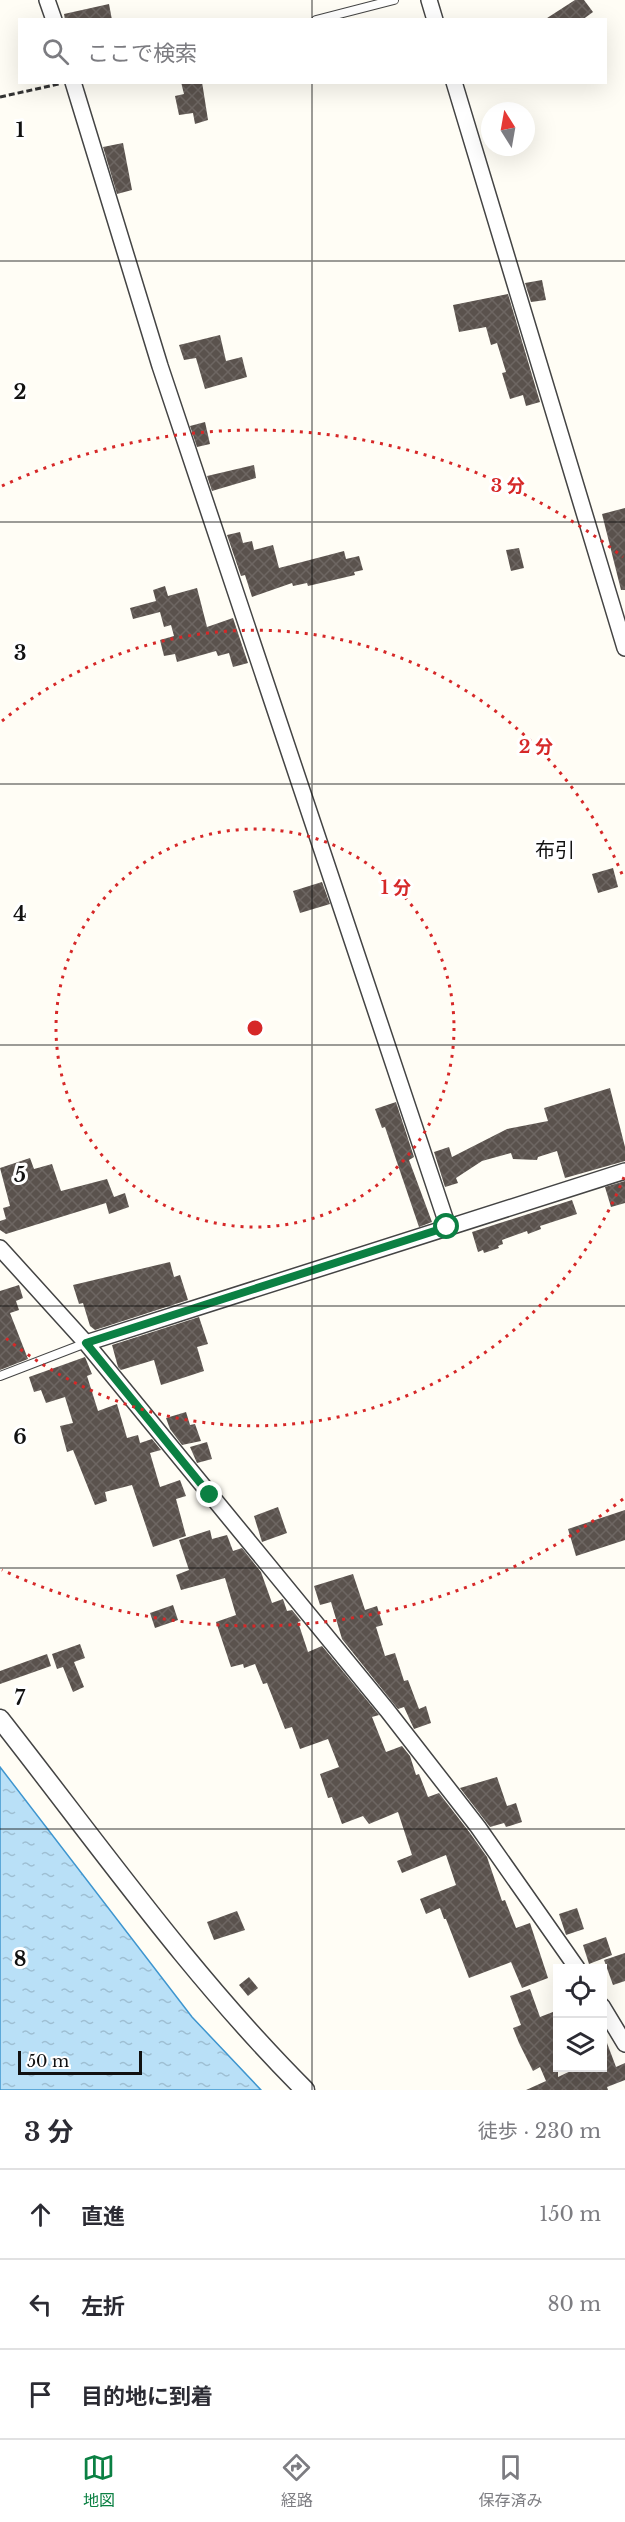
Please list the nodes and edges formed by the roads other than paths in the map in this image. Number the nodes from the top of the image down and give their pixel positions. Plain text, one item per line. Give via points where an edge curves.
1 (47, 0) edge
2 (394, 0) edge
3 (429, 0) edge
4 (53, 18) edge
5 (324, 18) edge
6 (434, 18) edge
7 (74, 84) edge
8 (455, 84) edge
9 (625, 648) edge
10 (625, 1171) edge
11 (447, 1227) junction
12 (0, 1248) edge
13 (86, 1343) junction
14 (0, 1376) edge
15 (0, 1719) edge
16 (574, 1964) edge
17 (607, 2013) edge
18 (625, 2044) edge
19 (305, 2090) edge

1 - 4 street
2 - 5 lane
3 - 6 street
7 - 11 street via 160,366
8 - 9 street
10 - 11 street
11 - 13 street
12 - 13 street
13 - 14 lane
13 - 16 street via 387,1710 478,1827
15 - 19 street via 174,1944 256,2042
17 - 18 street

